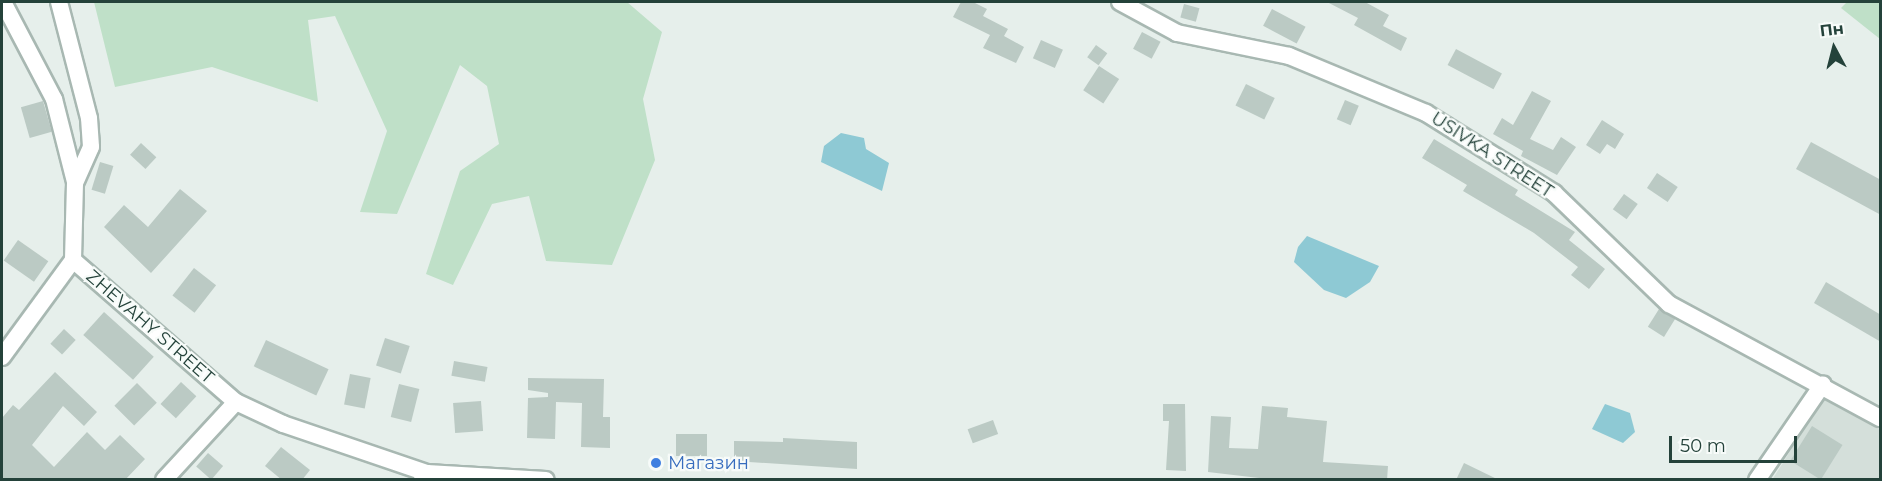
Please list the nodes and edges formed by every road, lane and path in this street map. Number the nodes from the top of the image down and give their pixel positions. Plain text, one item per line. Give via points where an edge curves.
1 (3, 2) edge
2 (59, 2) edge
3 (1120, 2) edge
4 (75, 183) junction
5 (72, 260) junction
6 (2, 357) edge
7 (1823, 384) junction
8 (236, 402) junction
9 (1881, 418) edge
10 (424, 476) edge
11 (164, 480) edge
12 (546, 480) edge
13 (1757, 480) edge

1 - 4 street via 54,99 74,166
2 - 4 street via 89,118 91,147
3 - 7 street, USIVKA STREET via 1177,33 1289,56 1426,112 1554,193 1669,304
4 - 5 street
5 - 6 street, ZHEVAHY STREET
5 - 8 street, ZHEVAHY STREET
7 - 9 street, USIVKA STREET
7 - 13 street
8 - 10 street, ZHEVAHY STREET via 283,424
8 - 11 street
10 - 12 street, ZHEVAHY STREET

